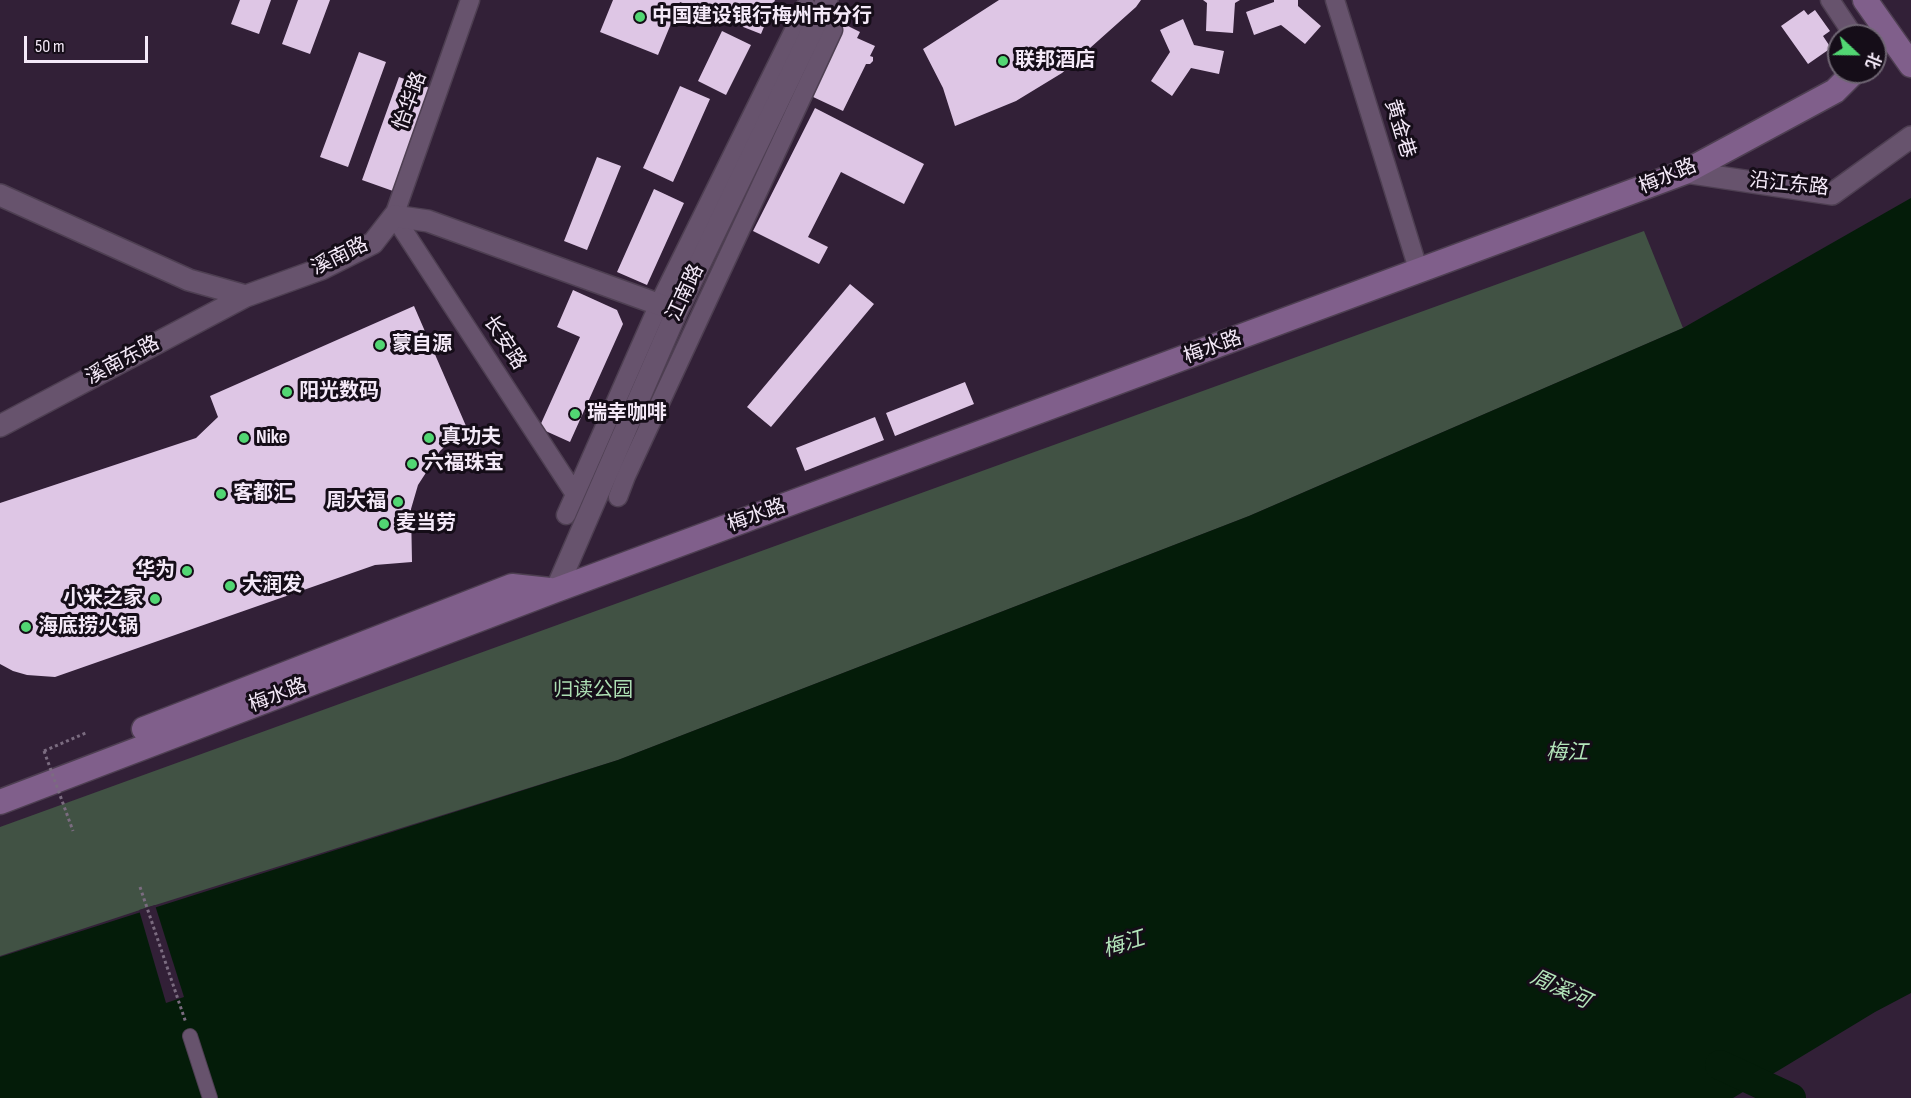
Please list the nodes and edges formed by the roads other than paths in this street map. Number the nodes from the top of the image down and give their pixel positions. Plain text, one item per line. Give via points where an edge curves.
1 (470, 0) edge
2 (1335, 0) edge
3 (1830, 0) edge
4 (821, 2) edge
5 (1870, 7) edge
6 (1846, 24) edge
7 (833, 30) dead end
8 (1911, 65) edge
9 (1842, 84) edge
10 (1911, 137) edge
11 (1685, 172) junction
12 (0, 195) edge
13 (394, 216) junction
14 (1419, 272) junction
15 (246, 296) junction
16 (668, 307) junction
17 (0, 426) edge
18 (575, 494) junction
19 (618, 497) dead end
20 (566, 515) dead end
21 (556, 590) junction
22 (0, 785) edge
23 (0, 802) edge
24 (190, 1036) road end
25 (210, 1098) edge

1 - 13 street, 怡华路
2 - 14 street, 黄金巷
3 - 6 street
4 - 16 street, 江南路
5 - 8 main road
7 - 19 street
9 - 11 main road, 梅水路
10 - 11 street, 沿江东路 via 1832,194
11 - 14 main road, 梅水路
12 - 15 street via 189,280
13 - 15 street, 溪南路 via 374,243
13 - 16 street via 428,221
13 - 18 street, 长安路
14 - 21 main road, 梅水路
15 - 17 street, 溪南东路
16 - 18 street
16 - 21 street, 江南路
18 - 20 street
21 - 22 main road, 梅水路 via 512,586
21 - 23 main road, 梅水路
24 - 25 street

